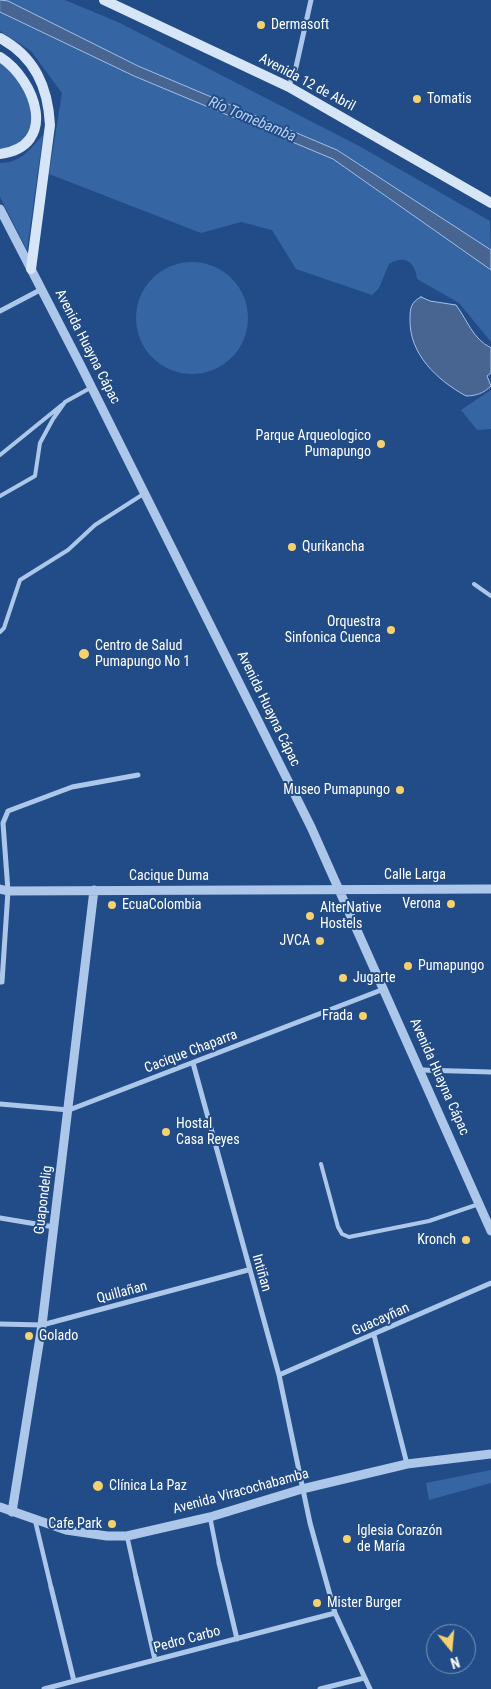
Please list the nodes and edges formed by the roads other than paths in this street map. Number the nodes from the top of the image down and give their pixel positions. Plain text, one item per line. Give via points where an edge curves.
1 (104, 0) edge
2 (312, 0) edge
3 (0, 38) edge
4 (0, 57) edge
5 (289, 87) junction
6 (0, 154) edge
7 (491, 203) edge
8 (0, 209) edge
9 (31, 269) junction
10 (42, 289) junction
11 (0, 311) edge
12 (92, 387) junction
13 (65, 402) junction
14 (0, 455) edge
15 (145, 493) junction
16 (0, 496) edge
17 (474, 584) dead end
18 (491, 596) edge
19 (0, 632) edge
20 (138, 775) dead end
21 (340, 888) junction
22 (491, 889) edge
23 (4, 890) edge
24 (94, 890) junction
25 (0, 982) edge
26 (385, 989) junction
27 (193, 1063) junction
28 (421, 1070) junction
29 (491, 1072) edge
30 (0, 1104) edge
31 (69, 1110) junction
32 (321, 1164) dead end
33 (479, 1204) junction
34 (0, 1218) edge
35 (54, 1226) junction
36 (491, 1231) edge
37 (248, 1270) junction
38 (491, 1283) edge
39 (0, 1324) edge
40 (42, 1325) junction
41 (374, 1335) junction
42 (278, 1375) junction
43 (491, 1454) edge
44 (407, 1464) junction
45 (302, 1489) junction
46 (0, 1507) edge
47 (12, 1512) junction
48 (210, 1517) junction
49 (35, 1520) junction
50 (127, 1536) junction
51 (219, 1563) joint
52 (136, 1577) joint
53 (51, 1587) joint
54 (335, 1613) junction
55 (237, 1639) junction
56 (155, 1660) junction
57 (364, 1678) junction
58 (74, 1681) junction
59 (44, 1689) edge
60 (320, 1689) edge
61 (370, 1689) edge

1 - 5 main road, Avenida 12 de Abril
2 - 5 street
3 - 9 main road via 28,60 41,78 49,105 50,125
4 - 6 main road via 20,73 30,91 36,114 30,141 19,150
5 - 7 main road, Avenida 12 de Abril
8 - 9 street, Avenida Huayna Cápac
9 - 10 street, Avenida Huayna Cápac
10 - 11 street
10 - 12 street, Avenida Huayna Cápac
12 - 13 lane
12 - 15 street, Avenida Huayna Cápac
13 - 14 lane
13 - 16 lane via 40,443 35,476
15 - 19 lane via 95,525 68,550 20,580
15 - 21 street, Avenida Huayna Cápac
17 - 18 lane
20 - 23 street via 72,788 8,811 4,823
21 - 22 street, Calle Larga
21 - 24 street, Cacique Duma
21 - 26 street, Avenida Huayna Cápac
23 - 24 street, Cacique Duma
23 - 25 street
24 - 31 street, Guapondelig
26 - 27 street, Cacique Chaparra
26 - 28 street, Avenida Huayna Cápac
27 - 31 street, Cacique Chaparra
27 - 37 street, Intiñan
28 - 29 street
28 - 33 street, Avenida Huayna Cápac
30 - 31 street, Cacique Chaparra
31 - 35 street, Guapondelig
32 - 33 lane via 338,1226 342,1234 349,1237 429,1221
33 - 36 street, Avenida Huayna Cápac
34 - 35 street
35 - 40 street, Guapondelig
37 - 40 street, Quillañan
37 - 42 street, Intiñan
38 - 41 street, Guacayñan
39 - 40 street, Quillañan
40 - 47 street, Guapondelig
41 - 42 street, Guacayñan
41 - 44 street
42 - 45 street, Intiñan
43 - 44 street, Avenida Viracochabamba
44 - 45 street, Avenida Viracochabamba
45 - 48 street, Avenida Viracochabamba
45 - 54 street, Intiñan
46 - 47 street, Avenida Viracochabamba
47 - 49 street, Avenida Viracochabamba
48 - 50 street, Avenida Viracochabamba
48 - 51 street
49 - 50 street, Avenida Viracochabamba via 86,1534
49 - 53 street
50 - 52 street
51 - 55 street
52 - 56 street
53 - 58 street
54 - 55 street, Pedro Carbo
54 - 57 street, Intiñan
55 - 56 street, Pedro Carbo
56 - 58 street, Pedro Carbo
57 - 60 street
57 - 61 street, Intiñan
58 - 59 street, Pedro Carbo

